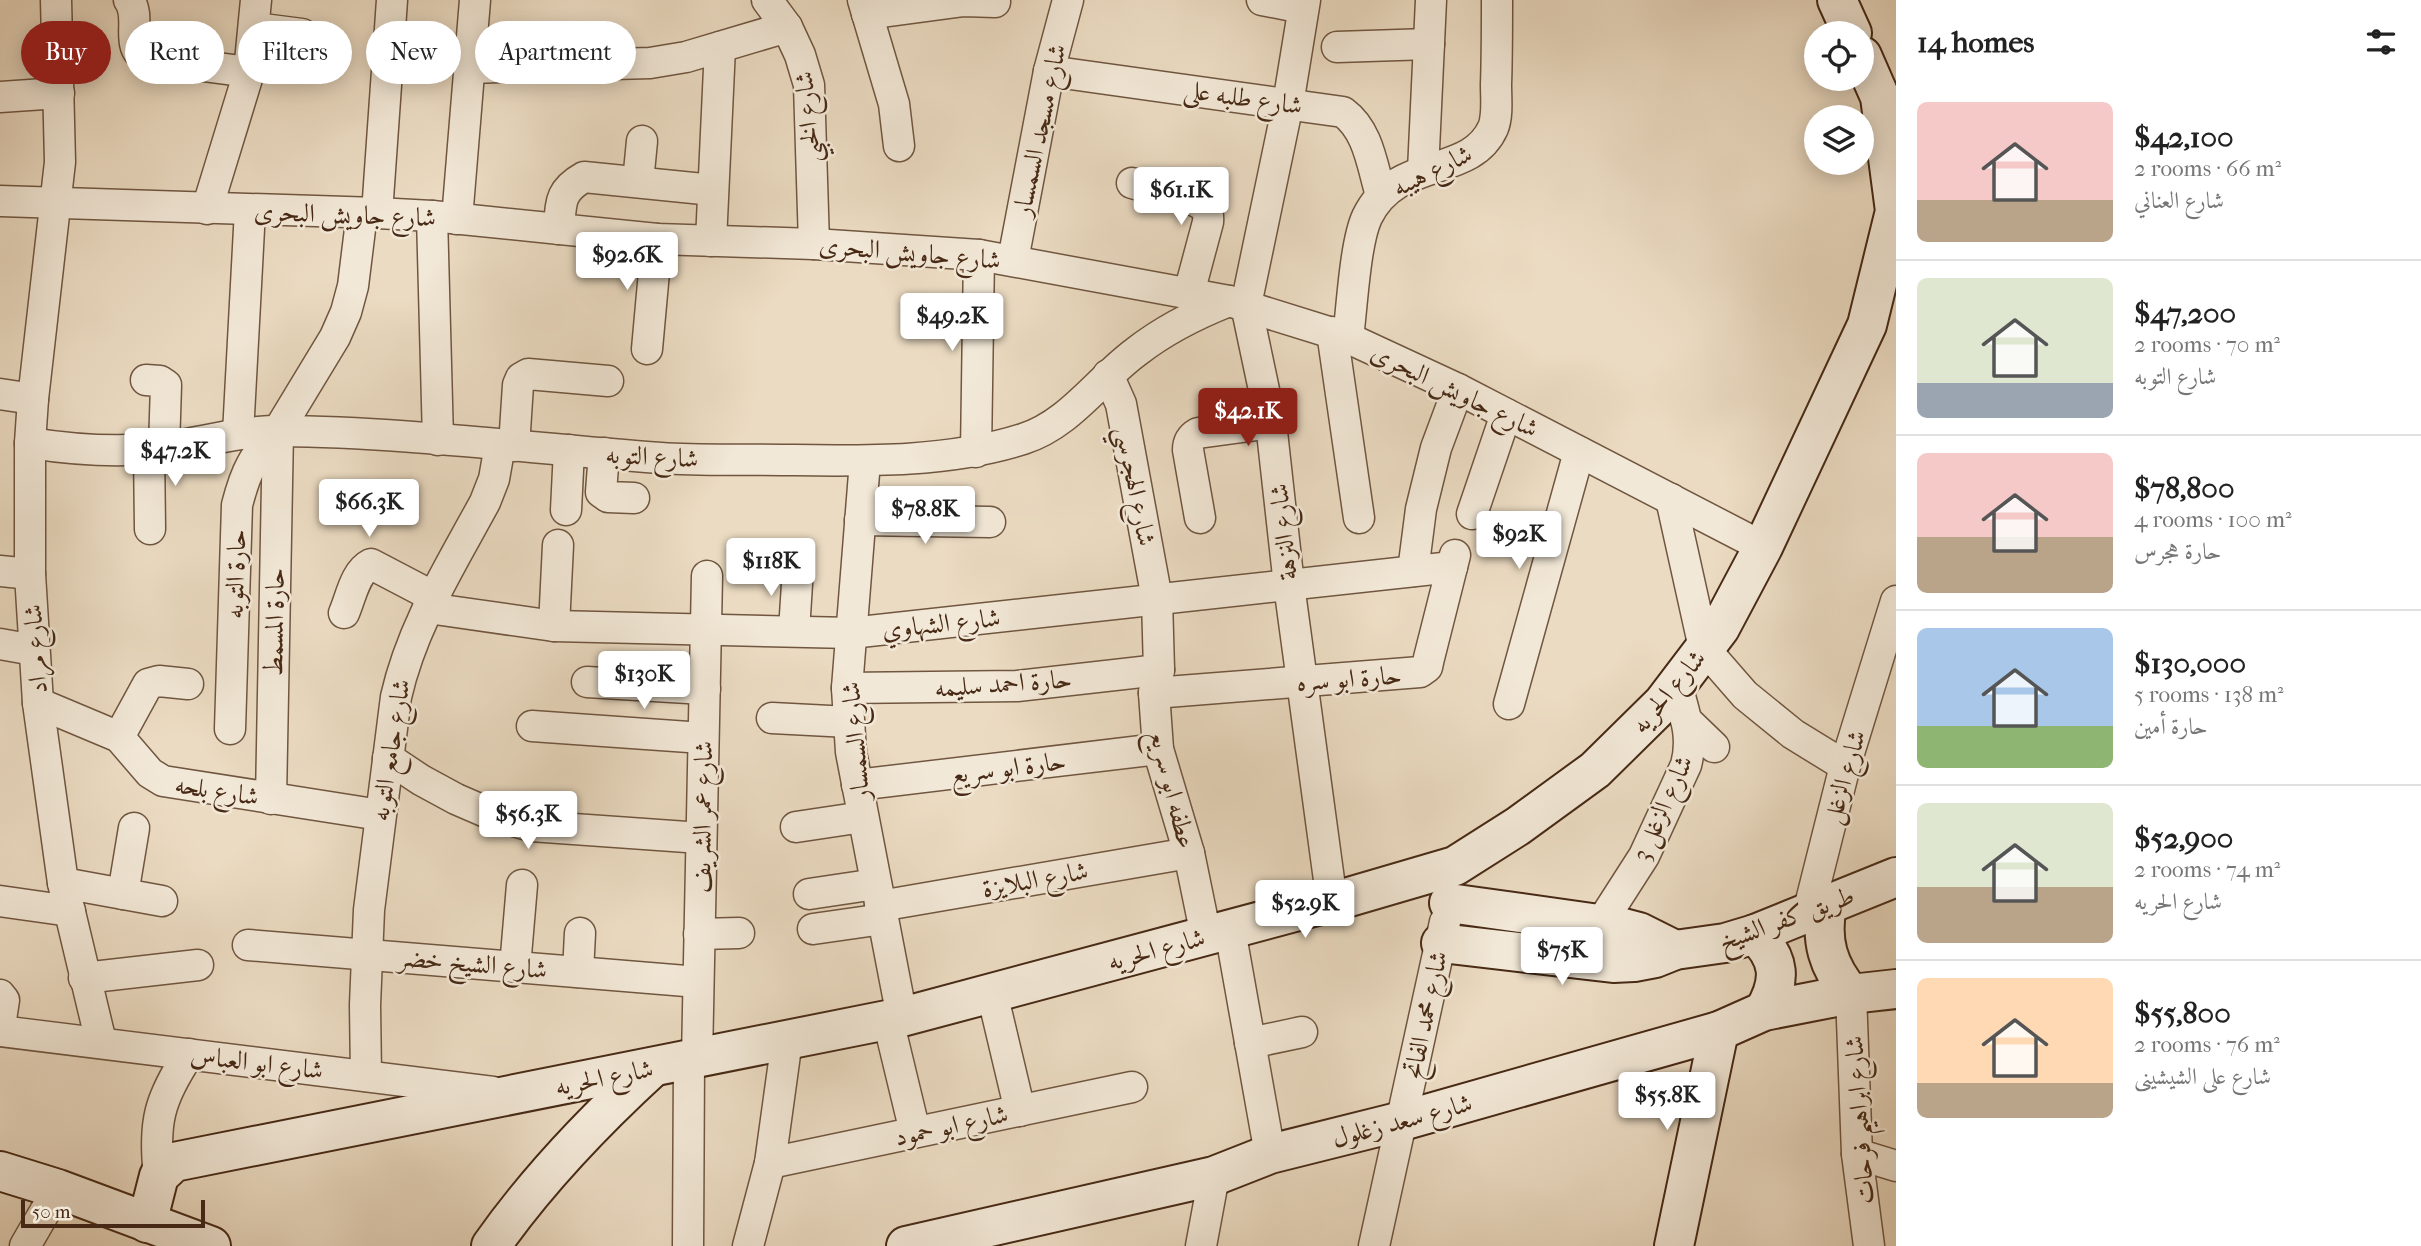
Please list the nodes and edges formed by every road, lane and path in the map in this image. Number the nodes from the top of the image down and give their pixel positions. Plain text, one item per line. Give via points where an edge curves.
1 (57, 0) edge
2 (129, 0) edge
3 (392, 0) edge
4 (475, 0) edge
5 (767, 0) edge
6 (1068, 0) edge
7 (1262, 0) edge
8 (1431, 0) edge
9 (1497, 0) edge
10 (1837, 0) edge
11 (995, 2) dead end
12 (1304, 4) edge
13 (865, 7) edge
14 (255, 14) edge
15 (271, 21) edge
16 (1847, 21) edge
17 (787, 27) junction
18 (1429, 44) junction
19 (720, 47) junction
20 (1337, 47) dead end
21 (469, 68) junction
22 (238, 71) edge
23 (1049, 71) junction
24 (1874, 75) edge
25 (245, 84) edge
26 (59, 93) junction
27 (0, 97) edge
28 (1888, 98) edge
29 (1288, 103) junction
30 (642, 141) dead end
31 (899, 146) dead end
32 (1423, 171) junction
33 (638, 182) junction
34 (1132, 183) dead end
35 (713, 190) junction
36 (1381, 195) junction
37 (0, 201) edge
38 (54, 204) junction
39 (207, 209) junction
40 (250, 210) junction
41 (1895, 211) edge
42 (369, 213) junction
43 (445, 217) junction
44 (559, 229) junction
45 (657, 239) junction
46 (711, 241) junction
47 (814, 244) junction
48 (979, 255) junction
49 (1013, 260) junction
50 (1189, 293) junction
51 (1238, 303) junction
52 (1340, 335) junction
53 (647, 349) dead end
54 (1108, 375) junction
55 (146, 380) dead end
56 (608, 381) dead end
57 (1458, 389) junction
58 (0, 394) edge
59 (33, 399) junction
60 (1506, 414) junction
61 (1271, 423) junction
62 (278, 431) junction
63 (238, 434) junction
64 (438, 440) junction
65 (30, 443) junction
66 (507, 445) junction
67 (157, 448) junction
68 (569, 450) junction
69 (976, 452) junction
70 (1579, 452) junction
71 (604, 453) junction
72 (865, 461) junction
73 (634, 498) dead end
74 (1671, 499) junction
75 (566, 510) dead end
76 (1472, 514) dead end
77 (1200, 518) dead end
78 (1359, 518) dead end
79 (860, 520) junction
80 (990, 522) dead end
81 (150, 528) dead end
82 (558, 545) dead end
83 (1763, 547) junction
84 (1453, 561) joint
85 (798, 568) dead end
86 (1413, 571) junction
87 (0, 572) edge
88 (30, 574) junction
89 (707, 576) dead end
90 (1289, 584) junction
91 (1157, 599) junction
92 (1896, 601) edge
93 (431, 602) junction
94 (344, 613) dead end
95 (554, 626) junction
96 (706, 630) junction
97 (794, 631) junction
98 (851, 633) junction
99 (0, 644) edge
100 (1704, 648) junction
101 (34, 650) junction
102 (1157, 681) junction
103 (1302, 681) junction
104 (587, 682) dead end
105 (188, 684) dead end
106 (847, 688) junction
107 (705, 689) junction
108 (38, 703) junction
109 (1682, 703) junction
110 (1509, 704) dead end
111 (772, 718) dead end
112 (849, 722) junction
113 (532, 726) dead end
114 (230, 729) dead end
115 (119, 737) junction
116 (704, 738) junction
117 (1714, 747) dead end
118 (1158, 749) junction
119 (388, 758) junction
120 (1845, 766) junction
121 (857, 785) junction
122 (271, 799) junction
123 (380, 815) junction
124 (863, 817) junction
125 (796, 827) dead end
126 (134, 828) dead end
127 (701, 838) junction
128 (1189, 853) junction
129 (1896, 877) edge
130 (1452, 884) junction
131 (522, 886) dead end
132 (123, 894) junction
133 (809, 894) dead end
134 (66, 897) junction
135 (0, 901) edge
136 (162, 901) dead end
137 (1332, 902) junction
138 (880, 903) junction
139 (1818, 909) junction
140 (1601, 923) junction
141 (813, 929) dead end
142 (580, 933) dead end
143 (739, 933) dead end
144 (1218, 933) junction
145 (699, 934) junction
146 (1755, 934) junction
147 (1441, 943) junction
148 (248, 945) dead end
149 (1675, 950) junction
150 (368, 955) junction
151 (198, 965) dead end
152 (515, 967) junction
153 (578, 972) junction
154 (84, 978) junction
155 (698, 982) junction
156 (1896, 989) edge
157 (992, 993) junction
158 (1851, 994) junction
159 (0, 995) edge
160 (1764, 1011) junction
161 (895, 1019) junction
162 (0, 1026) edge
163 (0, 1031) edge
164 (1719, 1031) junction
165 (1302, 1032) dead end
166 (787, 1040) junction
167 (101, 1042) junction
168 (1250, 1043) junction
169 (189, 1054) junction
170 (679, 1062) junction
171 (366, 1076) junction
172 (1132, 1087) dead end
173 (513, 1094) junction
174 (1020, 1111) junction
175 (1402, 1121) junction
176 (915, 1132) junction
177 (1269, 1154) junction
178 (1857, 1154) junction
179 (770, 1163) junction
180 (1896, 1166) edge
181 (0, 1171) edge
182 (159, 1176) junction
183 (1214, 1176) junction
184 (58, 1189) junction
185 (147, 1223) junction
186 (997, 1236) edge
187 (25, 1246) edge
188 (211, 1246) edge
189 (491, 1246) edge
190 (688, 1246) edge
191 (748, 1246) edge
192 (906, 1246) edge
193 (1200, 1246) edge
194 (1374, 1246) edge
195 (1674, 1246) edge
196 (1869, 1246) edge

1 - 26 street, شارع مراد
2 - 22 street via 136,50 141,56
3 - 42 street
4 - 21 street
5 - 17 street, شارع الخبي
6 - 23 street, شارع مسجد السمسار
7 - 12 street
8 - 18 street
9 - 32 street, شارع هيبه via 1494,125 1482,146
10 - 16 street
11 - 13 street
12 - 29 street, شارع النزهة
13 - 31 street via 894,103
14 - 15 street
17 - 19 street
17 - 47 street, شارع الخبي via 809,85
18 - 20 street
18 - 32 street
19 - 21 street via 650,63
19 - 35 street
21 - 43 street
23 - 29 street, شارع طلبه على
23 - 49 street, شارع مسجد السمسار
24 - 28 street, شارع الحريه
25 - 39 street
26 - 27 street
26 - 38 street, شارع مراد via 60,162
28 - 41 street, شارع الحريه
29 - 36 street, شارع طلبه على via 1343,112 1356,121
29 - 51 street, شارع النزهة
30 - 33 street
32 - 36 street, شارع هيبه via 1400,180
33 - 35 street
33 - 44 street via 584,177 569,186 561,201
34 - 50 street via 1204,205 1208,222
35 - 46 street
36 - 52 street, شارع هيبه via 1367,218
37 - 38 street, شارع جاويش البحرى
38 - 39 street, شارع جاويش البحرى
38 - 59 street, شارع مراد
39 - 40 street, شارع جاويش البحرى
40 - 42 street, شارع جاويش البحرى
40 - 63 street
41 - 83 street, شارع الحريه via 1867,325
42 - 43 street, شارع جاويش البحرى
42 - 62 street via 346,312
43 - 44 street, شارع جاويش البحرى
43 - 64 street
44 - 45 street, شارع جاويش البحرى
45 - 46 street, شارع جاويش البحرى
45 - 53 street
46 - 47 street, شارع جاويش البحرى
47 - 48 street, شارع جاويش البحرى
48 - 49 street, شارع جاويش البحرى
48 - 69 street
49 - 50 street, شارع جاويش البحرى
50 - 51 street, شارع جاويش البحرى
51 - 52 street, شارع جاويش البحرى
51 - 54 street, شارع التوبه via 1196,314 1165,331
51 - 61 street, شارع النزهة
52 - 57 street, شارع جاويش البحرى
52 - 78 street, شارع هيبه
54 - 69 street, شارع التوبه via 1072,412 1038,432
54 - 91 street, شارع الهجرسي via 1121,404
55 - 67 street via 166,385
56 - 66 street, شارع جامع التوبه via 535,373 521,378
57 - 60 street, شارع جاويش البحرى
57 - 86 street via 1427,484
58 - 59 street
59 - 65 street, شارع مراد
60 - 70 street, شارع جاويش البحرى
60 - 76 street
61 - 77 street via 1192,436 1188,450
61 - 90 street, شارع النزهة
62 - 63 street, شارع التوبه
62 - 64 street, شارع التوبه
62 - 114 street, حارة التوبه via 258,452 244,477 237,505
62 - 122 street, حارة المسمط
63 - 67 street, شارع التوبه
64 - 66 street, شارع التوبه
65 - 67 street, شارع التوبه via 120,452
65 - 88 street, شارع مراد
66 - 68 street, شارع التوبه
66 - 93 street, شارع جامع التوبه via 485,502
67 - 81 street
68 - 71 street, شارع التوبه
68 - 75 street
69 - 72 street, شارع التوبه
70 - 74 street, شارع جاويش البحرى
70 - 110 street
71 - 72 street, شارع التوبه
71 - 73 street via 601,492 608,497
72 - 79 street, شارع السمسار
74 - 83 street, شارع جاويش البحرى
74 - 100 street
79 - 80 street
79 - 98 street, شارع السمسار
82 - 95 street
83 - 100 street, شارع الحريه via 1720,628
84 - 86 street, شارع الشهاوي
84 - 103 street, حارة ابو سره via 1427,667 1420,672
85 - 97 street
86 - 90 street, شارع الشهاوي
87 - 88 street
88 - 101 street, شارع مراد
89 - 96 street, شارع عمر الشريف
90 - 91 street, شارع الشهاوي
90 - 103 street, شارع النزهة
91 - 98 street, شارع الشهاوي
91 - 102 street, عطفه ابو سريع
92 - 120 street, شارع الزغل
93 - 94 street, شارع الشهاوي via 371,564 359,575
93 - 95 street, شارع الشهاوي
93 - 119 street, شارع جامع التوبه via 403,666
95 - 96 street, شارع الشهاوي
96 - 97 street, شارع الشهاوي
96 - 107 street, شارع عمر الشريف
97 - 98 street, شارع الشهاوي
98 - 106 street, شارع السمسار
99 - 101 street
100 - 109 street, شارع الحريه
100 - 120 street via 1745,695 1793,734
101 - 108 street, شارع مراد
102 - 103 street, حارة ابو سره
102 - 106 street, حارة احمد سليمه
102 - 118 street, عطفه ابو سريع
103 - 137 street, شارع النزهة
104 - 107 street
105 - 115 street via 148,684
106 - 112 street, شارع السمسار
107 - 116 street, شارع عمر الشريف
108 - 115 street, شارع بلحه
108 - 134 street, شارع مراد
109 - 117 street
109 - 130 street, شارع الحريه via 1663,704 1595,770 1518,826
109 - 140 street, شارع الزغل 3 via 1690,735 1685,765 1644,856
111 - 112 street
112 - 121 street, شارع السمسار
113 - 116 street
115 - 122 street, شارع بلحه via 150,773 163,781
116 - 127 street, شارع عمر الشريف
118 - 121 street, حارة ابو سريع
118 - 128 street, عطفه ابو سريع
119 - 123 street, شارع جامع التوبه
119 - 127 street via 456,799 531,826
120 - 139 street, شارع الزغل
121 - 124 street, شارع السمسار
122 - 123 street, شارع بلحه
123 - 150 street, شارع جامع التوبه
124 - 125 street
124 - 138 street, شارع السمسار
126 - 132 street
127 - 145 street, شارع عمر الشريف
128 - 138 street, شارع البلايزة
128 - 144 street, عطفه ابو سريع
129 - 139 street, طريق كفر الشيخ
130 - 137 street, شارع الحريه
130 - 140 street
130 - 147 street, شارع محمد الفاتح
131 - 152 street
132 - 134 street
132 - 136 street
133 - 138 street
134 - 135 street
134 - 154 street, شارع مراد
137 - 144 street, شارع الحريه
138 - 141 street
138 - 161 street, شارع السمسار
139 - 146 street, طريق كفر الشيخ
139 - 158 street via 1834,971
140 - 149 street via 1639,932
142 - 153 street
143 - 145 street
144 - 157 street, شارع الحريه
144 - 168 street, عطفه ابو سريع
145 - 155 street, شارع عمر الشريف
146 - 149 street, طريق كفر الشيخ
146 - 160 street via 1767,946 1776,979
147 - 149 street, طريق كفر الشيخ via 1613,963
147 - 175 street, شارع محمد الفاتح
148 - 150 street, شارع الشيخ خضر
150 - 152 street, شارع الشيخ خضر
150 - 171 street, شارع جامع التوبه
151 - 154 street
152 - 153 street, شارع الشيخ خضر
153 - 155 street, شارع الشيخ خضر
154 - 167 street, شارع مراد
155 - 170 street, شارع عمر الشريف
156 - 158 street, شارع سعد زغلول
157 - 161 street, شارع الحريه
157 - 174 street
158 - 160 street, شارع سعد زغلول
158 - 178 street, شارع ابراهيم فرحات
159 - 162 street via 4,1000
160 - 164 street, شارع سعد زغلول
161 - 166 street, شارع الحريه
161 - 176 street, شارع السمسار
163 - 167 street, شارع ابو العباس
164 - 175 street, شارع سعد زغلول
164 - 195 street
165 - 168 street
166 - 170 street, شارع الحريه
166 - 179 street
167 - 169 street, شارع ابو العباس
168 - 177 street, عطفه ابو سريع
169 - 171 street, شارع ابو العباس
169 - 182 street via 171,1081 159,1112
170 - 173 street, شارع الحريه
170 - 189 street via 603,1113 556,1162
170 - 190 street, شارع عمر الشريف
171 - 173 street, شارع ابو العباس
172 - 174 street, شارع ابو حمود
173 - 182 street, شارع الحريه via 184,1159
174 - 176 street, شارع ابو حمود
175 - 177 street, شارع سعد زغلول
175 - 194 street, شارع محمد الفاتح
176 - 179 street, شارع ابو حمود
177 - 183 street, شارع سعد زغلول
178 - 180 street
178 - 196 street, شارع ابراهيم فرحات
179 - 191 street
181 - 184 street
182 - 185 street
183 - 186 street, شارع سعد زغلول
183 - 193 street
184 - 185 street
184 - 187 street
185 - 188 street
186 - 192 street, شارع سعد زغلول

